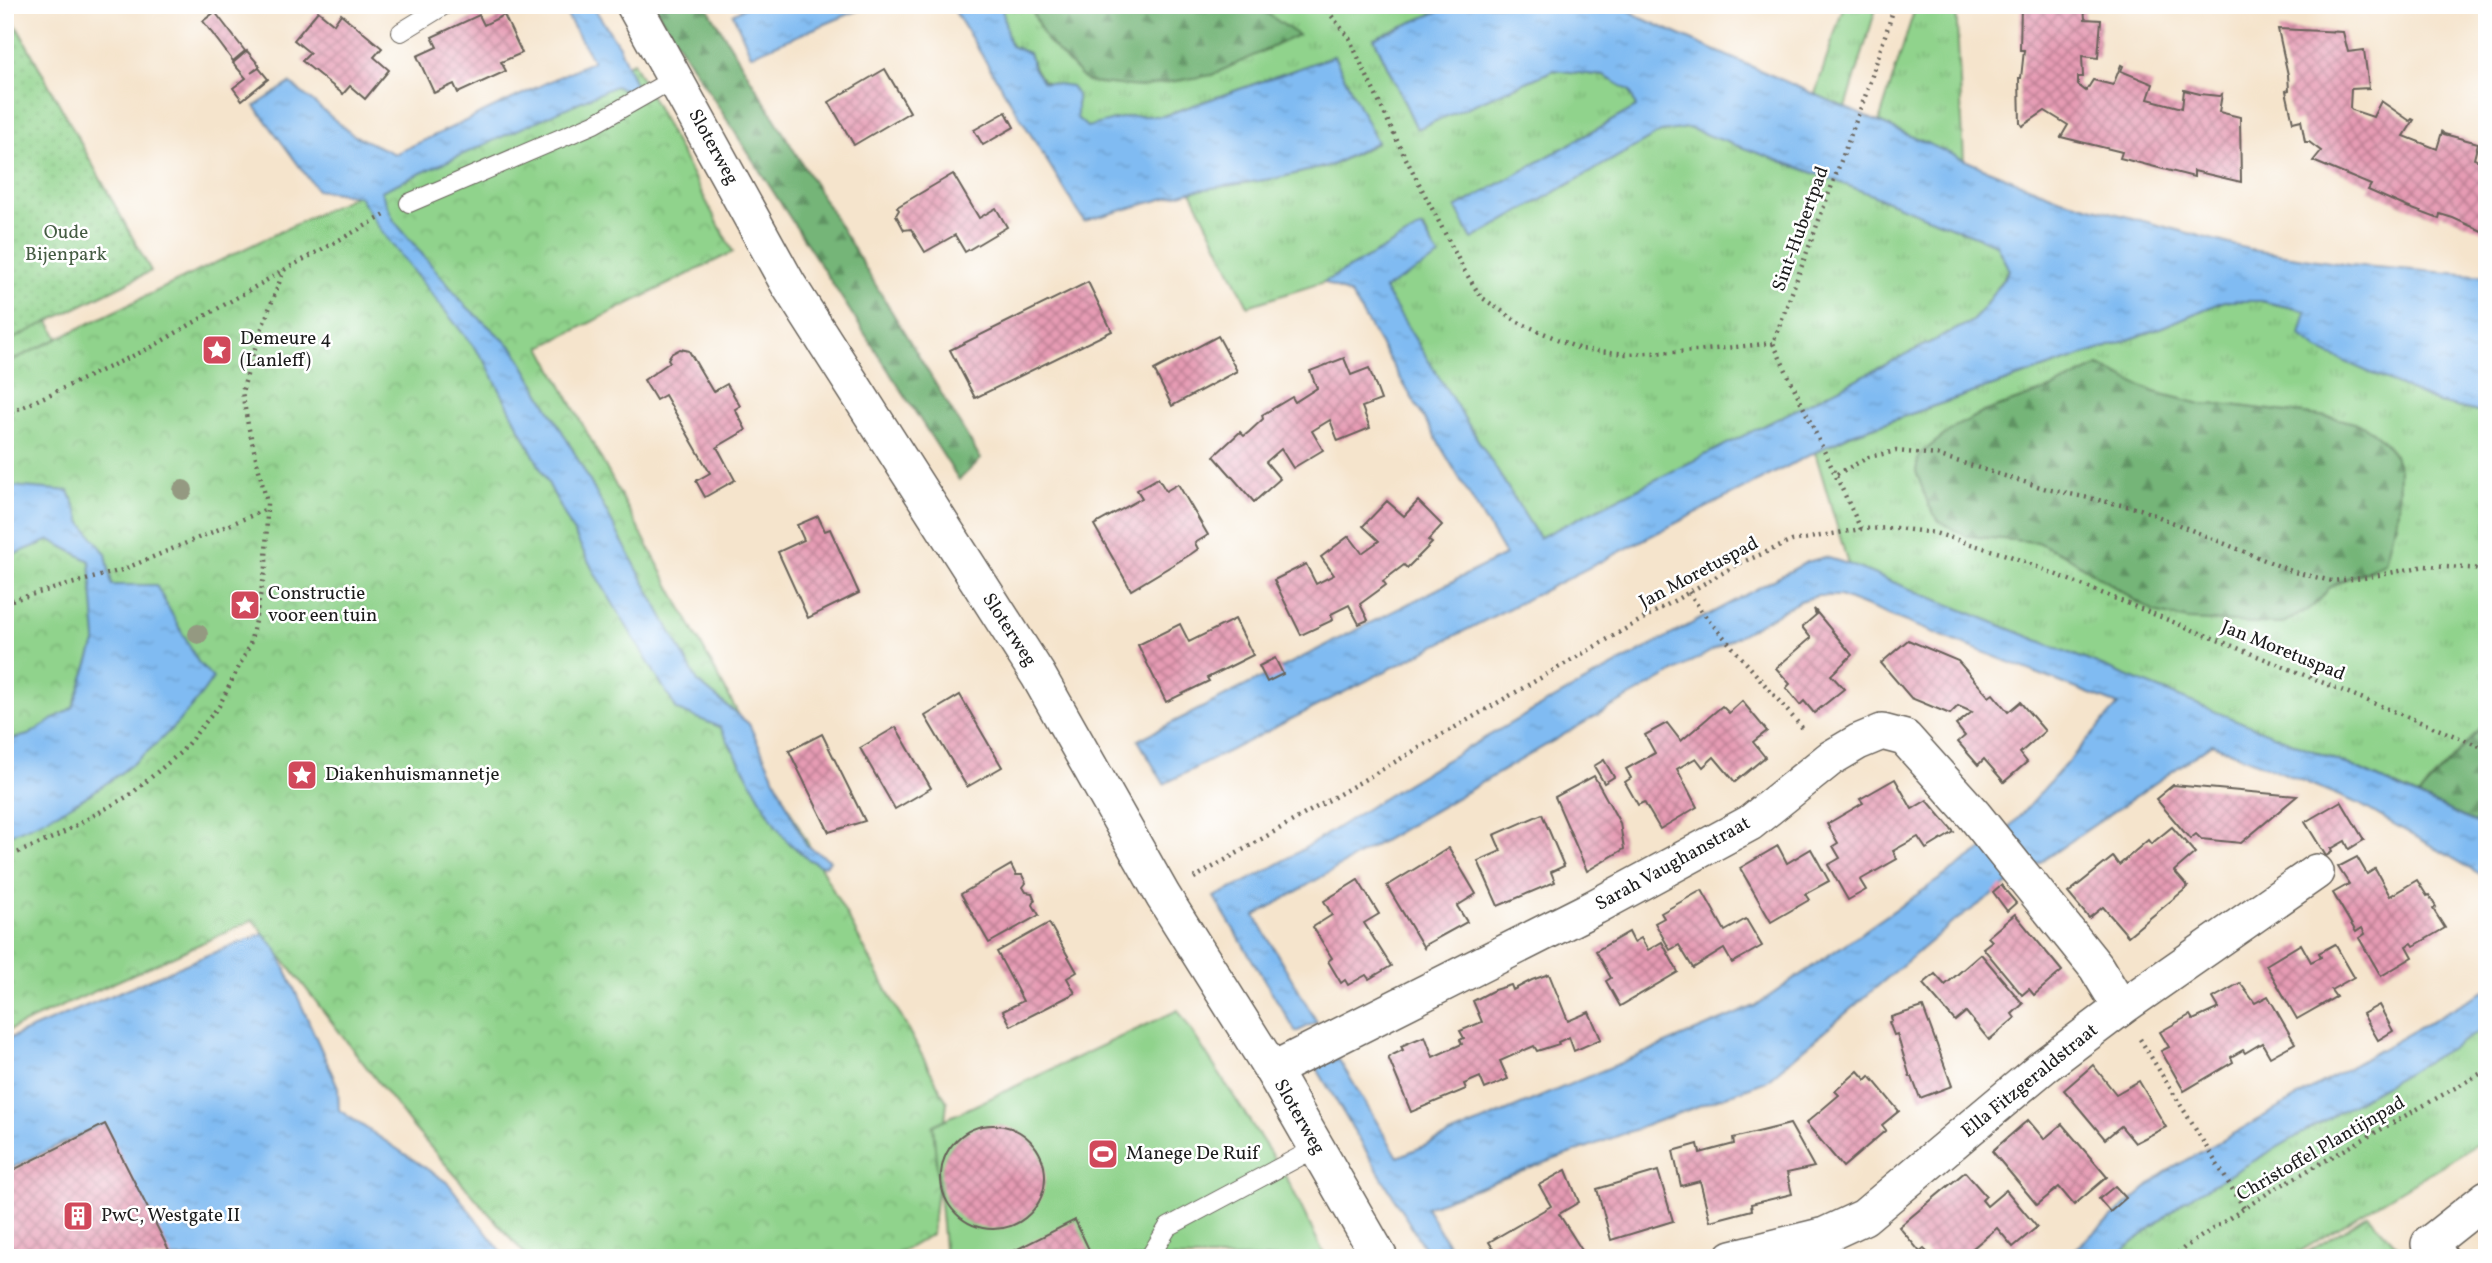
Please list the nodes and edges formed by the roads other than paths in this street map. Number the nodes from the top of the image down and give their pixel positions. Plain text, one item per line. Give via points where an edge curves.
1 (445, 5) edge
2 (634, 5) edge
3 (401, 32) dead end
4 (675, 78) junction
5 (409, 203) dead end
6 (2316, 873) dead end
7 (2121, 1008) junction
8 (1272, 1070) junction
9 (1316, 1148) junction
10 (2487, 1198) edge
11 (2435, 1251) edge
12 (1149, 1258) edge
13 (1380, 1258) edge
14 (1732, 1258) edge

1 - 3 lane
2 - 4 street, Sloterweg
4 - 5 lane via 594,124
4 - 8 street, Sloterweg via 788,284 1038,676 1163,895
6 - 7 street, Ella Fitzgeraldstraat
7 - 8 street, Sarah Vaughanstraat via 2096,967 1974,815 1905,738 1882,732 1831,758 1750,823
7 - 14 street, Ella Fitzgeraldstraat via 2044,1066 1864,1217 1825,1235
8 - 9 street, Sloterweg
9 - 12 lane via 1168,1227
9 - 13 street, Sloterweg
10 - 11 street

